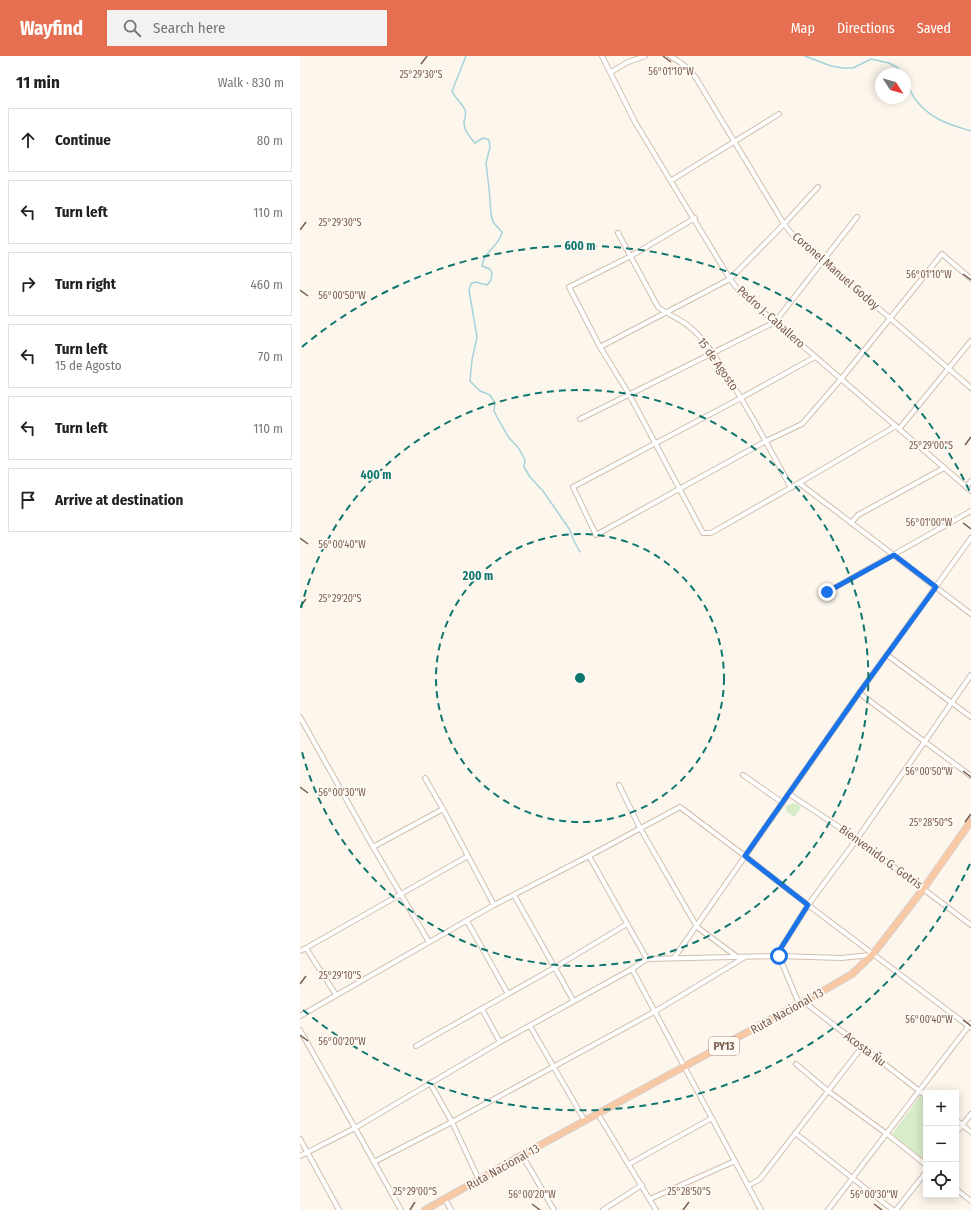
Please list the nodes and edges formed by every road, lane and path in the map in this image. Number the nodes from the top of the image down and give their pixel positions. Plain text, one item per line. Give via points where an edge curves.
1 (602, 56) edge
2 (645, 56) edge
3 (670, 56) edge
4 (611, 72) junction
5 (779, 114) dead end
6 (734, 141) junction
7 (672, 180) junction
8 (818, 187) dead end
9 (857, 217) dead end
10 (695, 218) junction
11 (784, 224) junction
12 (618, 233) dead end
13 (631, 256) junction
14 (823, 261) junction
15 (730, 279) junction
16 (971, 279) edge
17 (666, 313) junction
18 (890, 319) junction
19 (775, 322) junction
20 (971, 341) edge
21 (600, 347) junction
22 (713, 353) junction
23 (815, 357) junction
24 (948, 369) junction
25 (842, 379) junction
26 (971, 388) edge
27 (630, 394) junction
28 (741, 398) junction
29 (580, 419) dead end
30 (897, 428) junction
31 (766, 441) junction
32 (656, 444) junction
33 (944, 468) junction
34 (971, 481) edge
35 (799, 484) junction
36 (966, 487) junction
37 (791, 488) junction
38 (679, 489) junction
39 (971, 491) edge
40 (971, 511) edge
41 (851, 523) junction
42 (971, 538) edge
43 (894, 555) junction
44 (936, 587) junction
45 (827, 592) dead end
46 (971, 614) edge
47 (887, 655) junction
48 (971, 676) edge
49 (859, 693) junction
50 (952, 703) junction
51 (300, 717) edge
52 (971, 717) edge
53 (924, 742) junction
54 (743, 774) dead end
55 (971, 776) edge
56 (425, 778) dead end
57 (619, 785) dead end
58 (789, 794) junction
59 (782, 803) junction
60 (443, 809) junction
61 (971, 821) edge
62 (640, 828) junction
63 (857, 839) junction
64 (373, 847) junction
65 (468, 856) junction
66 (589, 856) junction
67 (745, 856) junction
68 (924, 888) junction
69 (402, 894) junction
70 (514, 895) junction
71 (494, 905) junction
72 (808, 905) junction
73 (467, 921) junction
74 (627, 924) junction
75 (971, 925) edge
76 (697, 927) junction
77 (429, 942) junction
78 (306, 948) junction
79 (300, 951) edge
80 (872, 955) junction
81 (779, 956) junction
82 (736, 957) junction
83 (746, 957) junction
84 (674, 958) junction
85 (647, 959) junction
86 (554, 968) junction
87 (632, 969) junction
88 (508, 994) junction
89 (336, 995) junction
90 (573, 1000) junction
91 (802, 1003) junction
92 (482, 1009) junction
93 (654, 1012) junction
94 (300, 1016) edge
95 (530, 1026) junction
96 (970, 1026) edge
97 (300, 1030) edge
98 (500, 1042) junction
99 (416, 1046) dead end
100 (862, 1047) junction
101 (796, 1064) dead end
102 (552, 1066) junction
103 (684, 1068) junction
104 (430, 1083) junction
105 (828, 1091) junction
106 (920, 1091) junction
107 (923, 1094) edge
108 (598, 1114) junction
109 (971, 1114) edge
110 (712, 1118) junction
111 (585, 1121) junction
112 (452, 1122) junction
113 (959, 1122) edge
114 (962, 1125) junction
115 (355, 1128) junction
116 (959, 1129) edge
117 (971, 1132) edge
118 (795, 1133) junction
119 (887, 1134) junction
120 (300, 1139) edge
121 (307, 1152) junction
122 (300, 1156) edge
123 (522, 1156) junction
124 (735, 1161) junction
125 (374, 1162) junction
126 (923, 1163) edge
127 (628, 1164) junction
128 (923, 1176) edge
129 (852, 1179) junction
130 (479, 1180) junction
131 (642, 1185) junction
132 (748, 1186) junction
133 (959, 1191) edge
134 (445, 1199) junction
135 (650, 1199) junction
136 (971, 1201) edge
137 (339, 1210) edge
138 (401, 1210) edge
139 (425, 1210) edge
140 (451, 1210) edge
141 (554, 1210) edge
142 (603, 1210) edge
143 (656, 1210) edge
144 (761, 1210) edge
145 (828, 1210) edge
146 (893, 1210) edge
147 (896, 1210) edge

1 - 4 street, Pedro J. Caballero
2 - 4 street
3 - 6 street, Coronel Manuel Godoy via 689,69 696,78
4 - 7 street, Pedro J. Caballero via 635,122
5 - 6 street
6 - 7 street
6 - 11 street, Coronel Manuel Godoy
7 - 10 street, Pedro J. Caballero
8 - 11 street
9 - 14 street
10 - 13 street
10 - 15 street, Pedro J. Caballero
11 - 14 street, Coronel Manuel Godoy
11 - 15 street
12 - 13 street, 15 de Agosto
13 - 17 street, 15 de Agosto via 658,307
13 - 21 street via 569,287
14 - 18 street, Coronel Manuel Godoy
14 - 19 street
15 - 17 street
15 - 19 street, Pedro J. Caballero
16 - 18 street via 942,254
17 - 21 street
17 - 22 street, 15 de Agosto via 691,328
18 - 24 street, Coronel Manuel Godoy
18 - 25 street
19 - 22 street
19 - 23 street, Pedro J. Caballero
20 - 24 street
21 - 27 street
22 - 27 street
22 - 28 street, 15 de Agosto
23 - 25 street, Pedro J. Caballero
23 - 28 street
24 - 26 street, Coronel Manuel Godoy
24 - 30 street
25 - 30 street, Pedro J. Caballero
25 - 31 street via 802,424
27 - 29 street
27 - 32 street
28 - 31 street, 15 de Agosto
28 - 32 street
30 - 33 street, Pedro J. Caballero
30 - 35 street
31 - 37 street, 15 de Agosto
31 - 38 street
32 - 38 street
32 - 38 street via 573,487 596,535
33 - 36 street, Pedro J. Caballero
33 - 41 street via 858,515
34 - 36 street
35 - 37 street
35 - 41 street
36 - 39 street, Pedro J. Caballero
37 - 38 street via 711,533 703,533
40 - 43 street
41 - 43 street
42 - 44 street
43 - 44 street
43 - 45 street
44 - 46 street
44 - 47 street
47 - 49 street
47 - 50 street
48 - 50 street
49 - 53 street
49 - 58 street
50 - 52 street
50 - 53 street
51 - 64 street
53 - 55 street
53 - 63 street
54 - 59 street
56 - 60 street
57 - 62 street
58 - 59 street
58 - 63 street, Bienvenido G. Gotris
59 - 67 street
60 - 64 street
60 - 65 street
61 - 68 highway, Ruta Nacional 13 / PY13
62 - 66 street
62 - 67 street via 680,807
62 - 76 street
63 - 68 street, Bienvenido G. Gotris
63 - 72 street
64 - 69 street
65 - 69 street
65 - 71 street
66 - 70 street
66 - 74 street
67 - 72 street
67 - 76 street
68 - 75 street, Bienvenido G. Gotris
68 - 80 highway, Ruta Nacional 13 / PY13
69 - 77 street
69 - 78 street
70 - 71 street
70 - 86 street
71 - 73 street
72 - 80 street
72 - 81 street via 781,948
73 - 77 street
73 - 88 street
74 - 85 street
74 - 86 street
76 - 82 street
76 - 84 street
77 - 89 street
78 - 79 street
78 - 89 street
80 - 81 street via 841,958
80 - 91 highway, Ruta Nacional 13 / PY13 via 852,974
80 - 96 street
81 - 83 street
81 - 91 street, Acosta Ñu
82 - 83 street
82 - 84 street
83 - 93 street
84 - 85 street
85 - 87 street
86 - 88 street
86 - 90 street
87 - 90 street
87 - 93 street
88 - 92 street
89 - 94 street
90 - 95 street
91 - 100 street, Acosta Ñu
91 - 103 highway, Ruta Nacional 13 / PY13
92 - 98 street
92 - 99 street
93 - 102 street
93 - 103 street
95 - 98 street
95 - 102 street
96 - 106 street
97 - 115 street
98 - 104 street
100 - 105 street
100 - 106 street, Acosta Ñu
101 - 105 street
102 - 111 street
102 - 112 street
103 - 108 highway, Ruta Nacional 13 / PY13
103 - 110 street
104 - 112 street
104 - 115 street
105 - 118 street
105 - 119 street
106 - 107 street, Acosta Ñu
106 - 119 street
108 - 111 highway, Ruta Nacional 13 / PY13
108 - 127 street
109 - 114 street
110 - 124 street
110 - 127 street
111 - 123 highway, Ruta Nacional 13 / PY13
112 - 125 street
112 - 130 street
113 - 114 street
114 - 116 street
114 - 117 street
115 - 121 street
115 - 125 street
118 - 129 street
118 - 132 street via 760,1179
119 - 126 street
119 - 129 street
120 - 121 street
121 - 122 street
121 - 137 street
123 - 130 highway, Ruta Nacional 13 / PY13
123 - 141 street
124 - 132 street
124 - 135 street
125 - 138 street
127 - 131 street
128 - 147 street
129 - 145 street
129 - 146 street
130 - 134 highway, Ruta Nacional 13 / PY13
131 - 135 street
131 - 142 street
132 - 144 street
133 - 136 street
134 - 139 highway, Ruta Nacional 13 / PY13
134 - 140 street
135 - 143 street

